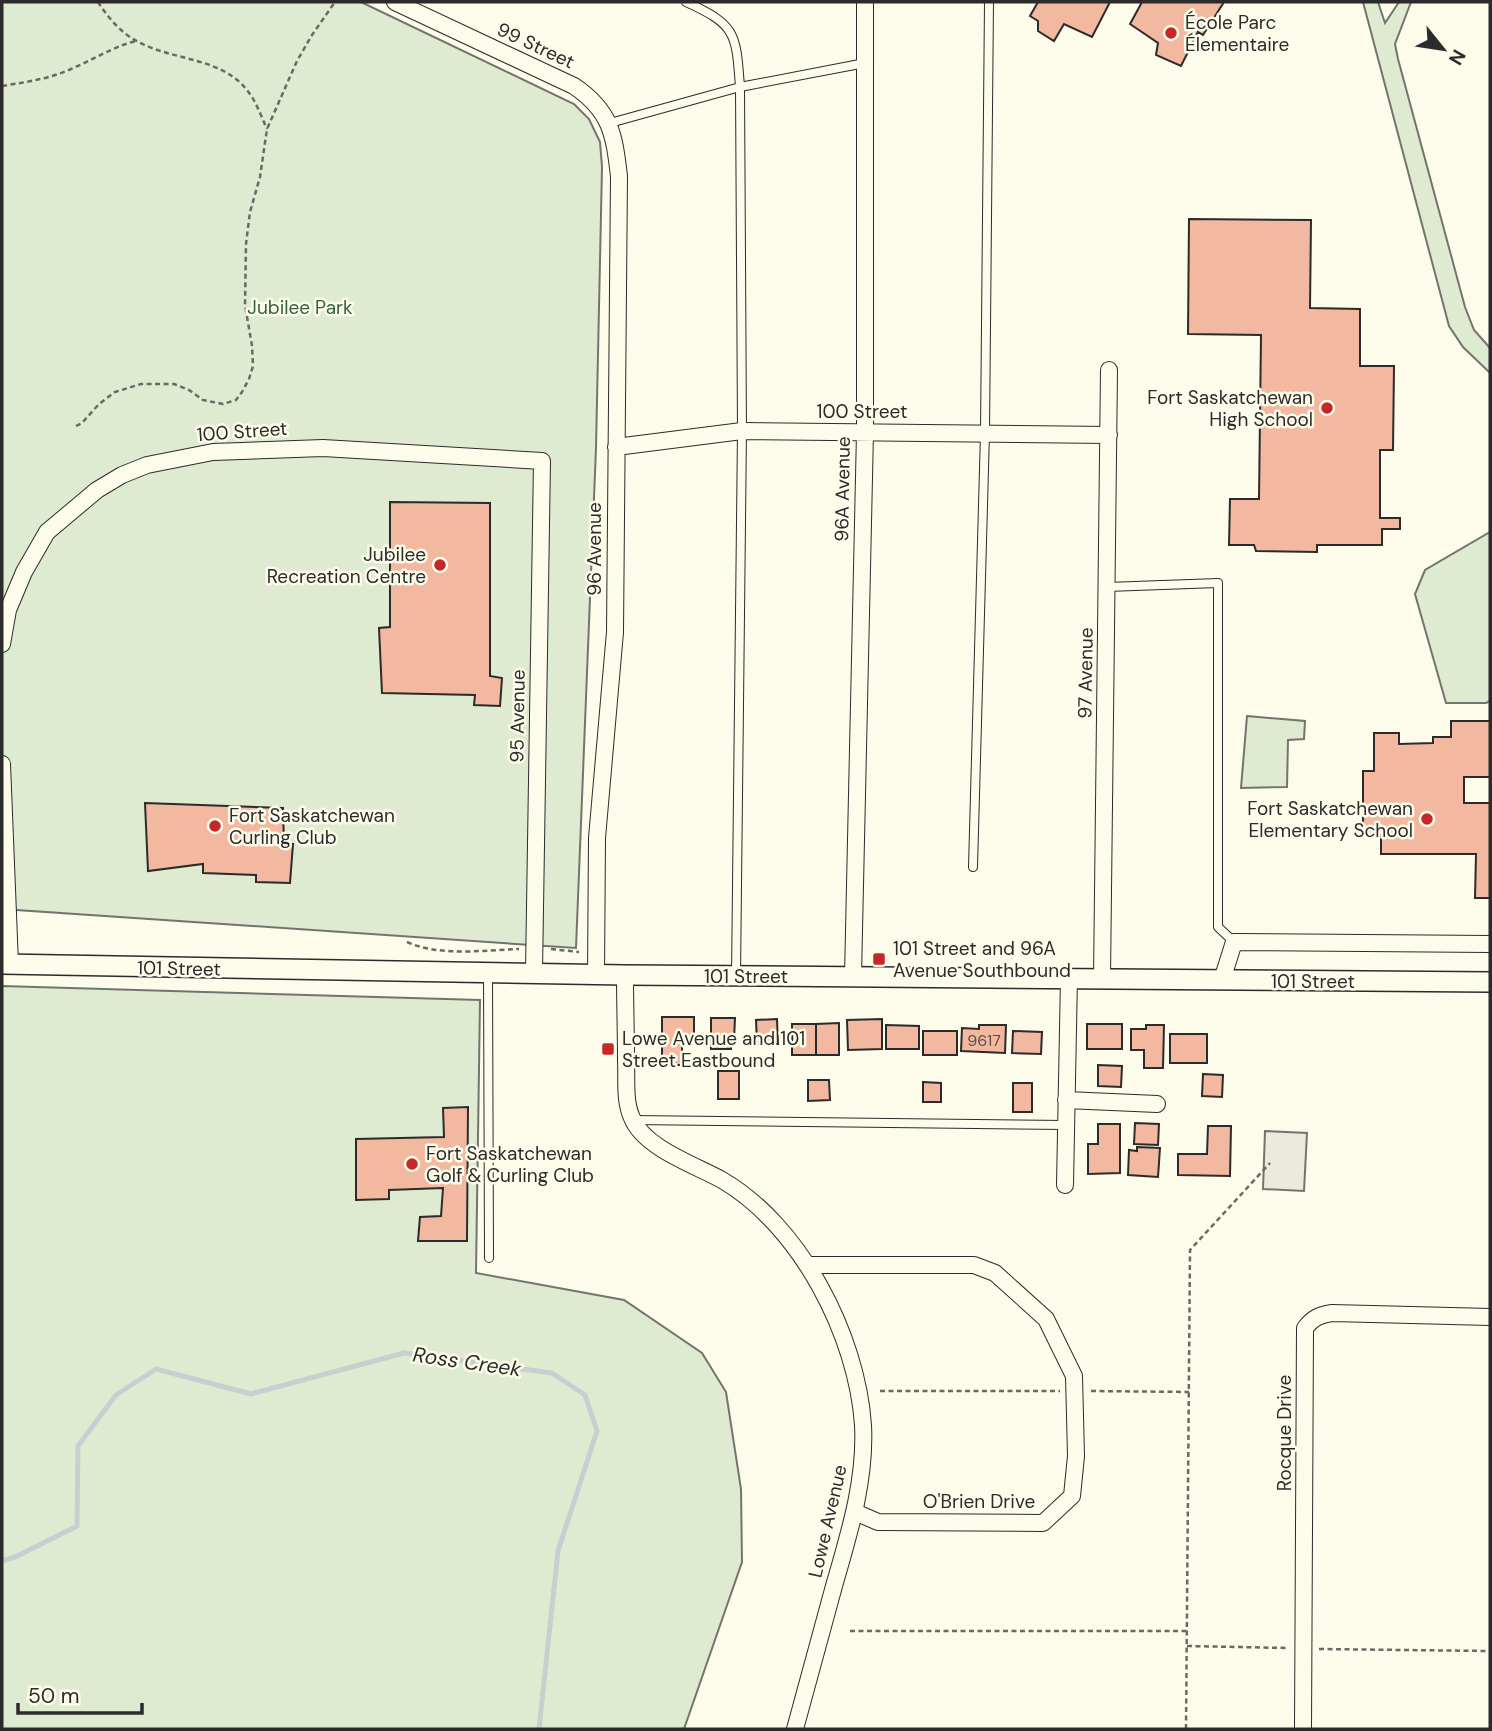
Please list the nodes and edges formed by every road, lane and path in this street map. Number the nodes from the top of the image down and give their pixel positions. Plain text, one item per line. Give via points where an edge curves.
1 (98, 2) edge
2 (335, 2) edge
3 (395, 2) edge
4 (686, 2) edge
5 (865, 2) edge
6 (989, 2) edge
7 (136, 41) junction
8 (865, 64) junction
9 (2, 86) edge
10 (740, 87) junction
11 (610, 123) junction
12 (267, 129) junction
13 (1109, 370) dead end
14 (76, 426) dead end
15 (742, 431) junction
16 (864, 432) junction
17 (985, 433) junction
18 (1109, 435) junction
19 (616, 447) junction
20 (542, 461) joint
21 (1107, 587) junction
22 (2, 644) edge
23 (2, 764) edge
24 (973, 867) dead end
25 (407, 942) dead end
26 (1234, 942) junction
27 (1490, 944) edge
28 (534, 949) junction
29 (596, 954) junction
30 (6, 964) edge
31 (488, 972) junction
32 (534, 972) junction
33 (596, 974) junction
34 (625, 975) junction
35 (736, 976) junction
36 (853, 976) junction
37 (1069, 978) junction
38 (1102, 978) junction
39 (1222, 980) junction
40 (1490, 982) edge
41 (1066, 1101) junction
42 (1157, 1104) dead end
43 (632, 1120) junction
44 (1066, 1125) junction
45 (1270, 1163) dead end
46 (1065, 1185) dead end
47 (489, 1258) dead end
48 (807, 1265) junction
49 (1490, 1317) edge
50 (880, 1391) dead end
51 (1075, 1391) junction
52 (1189, 1392) junction
53 (855, 1512) junction
54 (850, 1631) dead end
55 (1187, 1631) junction
56 (1187, 1646) junction
57 (1287, 1648) dead end
58 (1314, 1649) dead end
59 (1490, 1651) edge
60 (794, 1729) edge
61 (1186, 1729) edge
62 (1303, 1729) edge

1 - 7 path
2 - 12 path via 298,61
3 - 11 street, 99 Street via 574,86 590,97
4 - 10 lane via 712,14 735,38
5 - 8 street, 96A Avenue
6 - 17 lane
7 - 9 path via 46,79
7 - 12 path via 207,64 233,78 247,90
8 - 10 lane
8 - 16 street, 96A Avenue
10 - 11 lane
10 - 15 lane
11 - 19 street, 96 Avenue via 619,176
12 - 14 path via 246,244 245,305 253,366 242,392 236,400 223,404 203,400 174,384 141,384 114,393
13 - 18 street, 97 Avenue
15 - 16 street, 100 Street
15 - 19 street, 100 Street
15 - 35 lane
16 - 17 street, 100 Street
16 - 36 street, 96A Avenue
17 - 18 street, 100 Street
17 - 24 lane
18 - 21 street, 97 Avenue
19 - 29 street, 96 Avenue via 615,632 597,838
20 - 22 street, 100 Street via 323,448 213,452 147,465 97,490 47,532 8,610
20 - 28 street, 95 Avenue
21 - 26 lane via 1219,583 1218,927
21 - 38 street, 97 Avenue
23 - 30 street
25 - 28 path via 447,950
26 - 27 street
26 - 39 street
28 - 29 path
28 - 32 street, 95 Avenue
29 - 33 street, 96 Avenue
30 - 31 street, 101 Street
31 - 32 street, 101 Street
31 - 47 lane
32 - 33 street, 101 Street
33 - 34 street, 101 Street
34 - 35 street, 101 Street
34 - 43 street via 627,1091
35 - 36 street, 101 Street
36 - 37 street, 101 Street
37 - 38 street, 101 Street
37 - 41 street
38 - 39 street, 101 Street
39 - 40 street, 101 Street
41 - 42 street
41 - 44 street
43 - 44 lane
43 - 48 street, Lowe Avenue via 650,1141 744,1196
44 - 46 street
45 - 52 path via 1190,1250
48 - 51 street, O'Brien Drive via 985,1268 1046,1319 1074,1377
48 - 53 street, Lowe Avenue via 844,1339 856,1380 863,1457
49 - 62 street, Rocque Drive via 1332,1313 1321,1314 1305,1328
50 - 51 path
51 - 52 path
51 - 53 street, O'Brien Drive via 1072,1496 1043,1523 878,1522
52 - 55 path
53 - 60 street, Lowe Avenue
54 - 55 path
55 - 56 path
56 - 57 path
56 - 61 path
58 - 59 path

